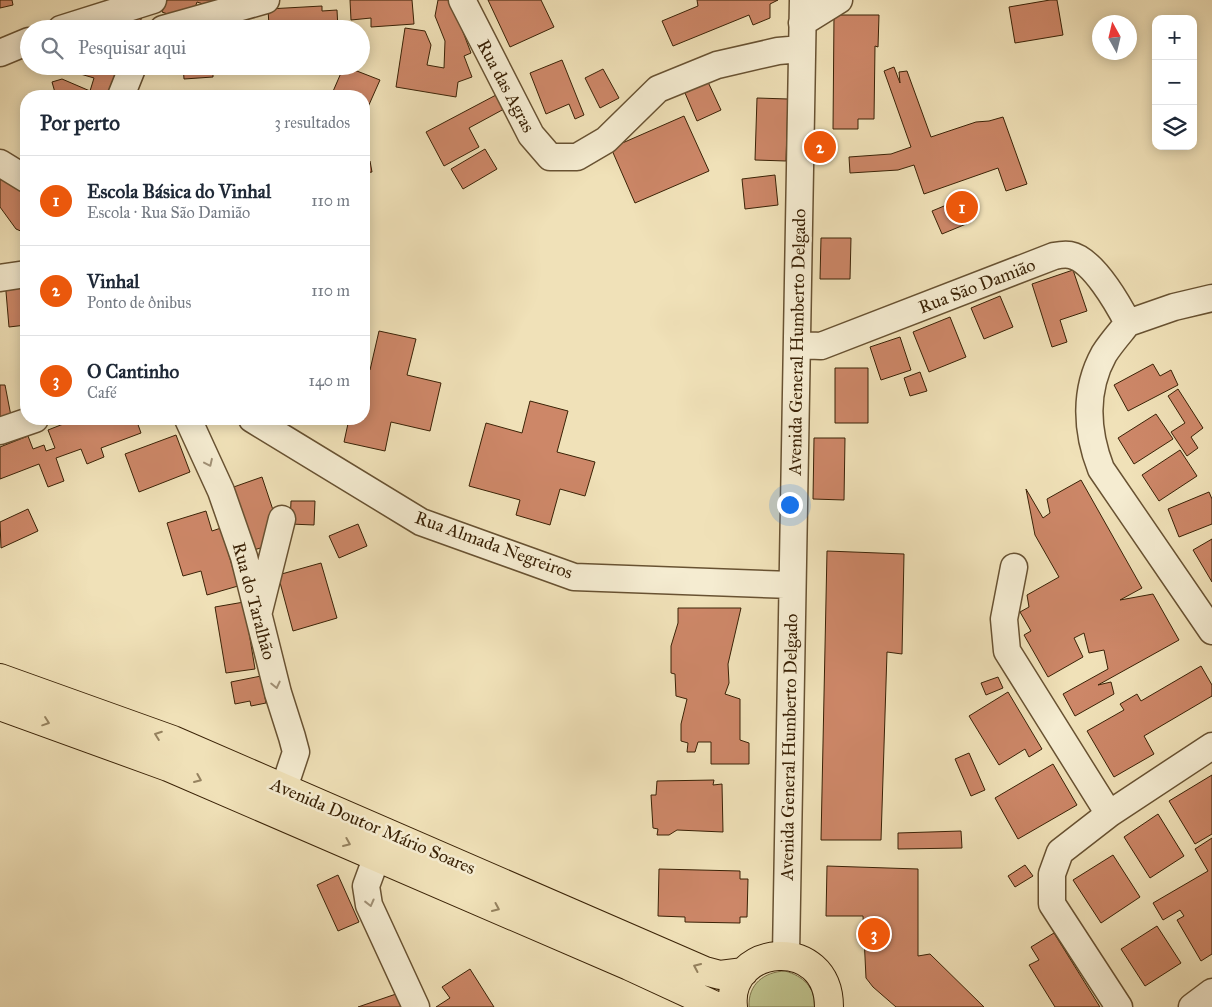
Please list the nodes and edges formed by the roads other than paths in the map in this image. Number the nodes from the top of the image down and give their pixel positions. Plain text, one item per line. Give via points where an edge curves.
1 (155, 0) edge
2 (266, 0) edge
3 (462, 0) edge
4 (839, 0) edge
5 (803, 11) edge
6 (90, 20) edge
7 (150, 20) edge
8 (195, 20) edge
9 (20, 45) edge
10 (801, 50) junction
11 (0, 53) edge
12 (129, 75) edge
13 (123, 90) edge
14 (0, 163) edge
15 (20, 175) edge
16 (20, 275) edge
17 (0, 278) edge
18 (1212, 298) edge
19 (1128, 323) junction
20 (798, 345) junction
21 (20, 424) edge
22 (191, 425) edge
23 (262, 425) edge
24 (0, 431) edge
25 (282, 519) dead end
26 (1014, 567) dead end
27 (792, 584) junction
28 (259, 612) junction
29 (1212, 631) edge
30 (0, 678) edge
31 (0, 706) edge
32 (1212, 746) edge
33 (284, 788) junction
34 (1109, 814) junction
35 (378, 856) junction
36 (786, 955) junction
37 (744, 972) junction
38 (1212, 992) edge
39 (830, 1004) edge
40 (416, 1007) edge
41 (718, 1007) edge
42 (733, 1007) edge
43 (1119, 1007) edge
44 (1192, 1007) edge

1 - 6 street
1 - 7 street
2 - 8 street
3 - 10 street, Rua das Agras via 531,135 550,157 577,157 606,140 658,90 717,65 778,51
4 - 5 street
5 - 10 street, Avenida General Humberto Delgado
9 - 11 street
10 - 20 street, Avenida General Humberto Delgado
12 - 13 street
14 - 15 street
16 - 17 street
18 - 19 street
19 - 20 street, Rua São Damião via 1115,298 1085,263 1071,255 1054,256 821,346
19 - 29 street via 1104,354 1090,390 1088,424 1092,447 1101,469
20 - 27 street, Avenida General Humberto Delgado
21 - 24 street
22 -> 28 street, Rua do Taralhão via 221,491
23 - 27 street, Rua Almada Negreiros via 421,522 574,577
25 - 28 street
26 - 34 street via 1004,619 1007,651
27 - 36 street, Avenida General Humberto Delgado
28 -> 33 street, Rua do Taralhão via 296,752
33 -> 30 main road, Avenida Doutor Mário Soares via 173,740
31 -> 35 main road, Avenida Doutor Mário Soares via 124,749
32 - 34 street
37 -> 33 main road, Avenida Doutor Mário Soares via 720,975 705,971
34 - 43 street via 1060,852 1052,874 1052,904
35 -> 40 street via 366,886 369,905
35 -> 41 main road, Avenida Doutor Mário Soares
36 - 37 main road via 756,962
36 - 39 main road via 802,959 815,968 824,981
37 - 42 main road via 736,985
38 - 44 street

